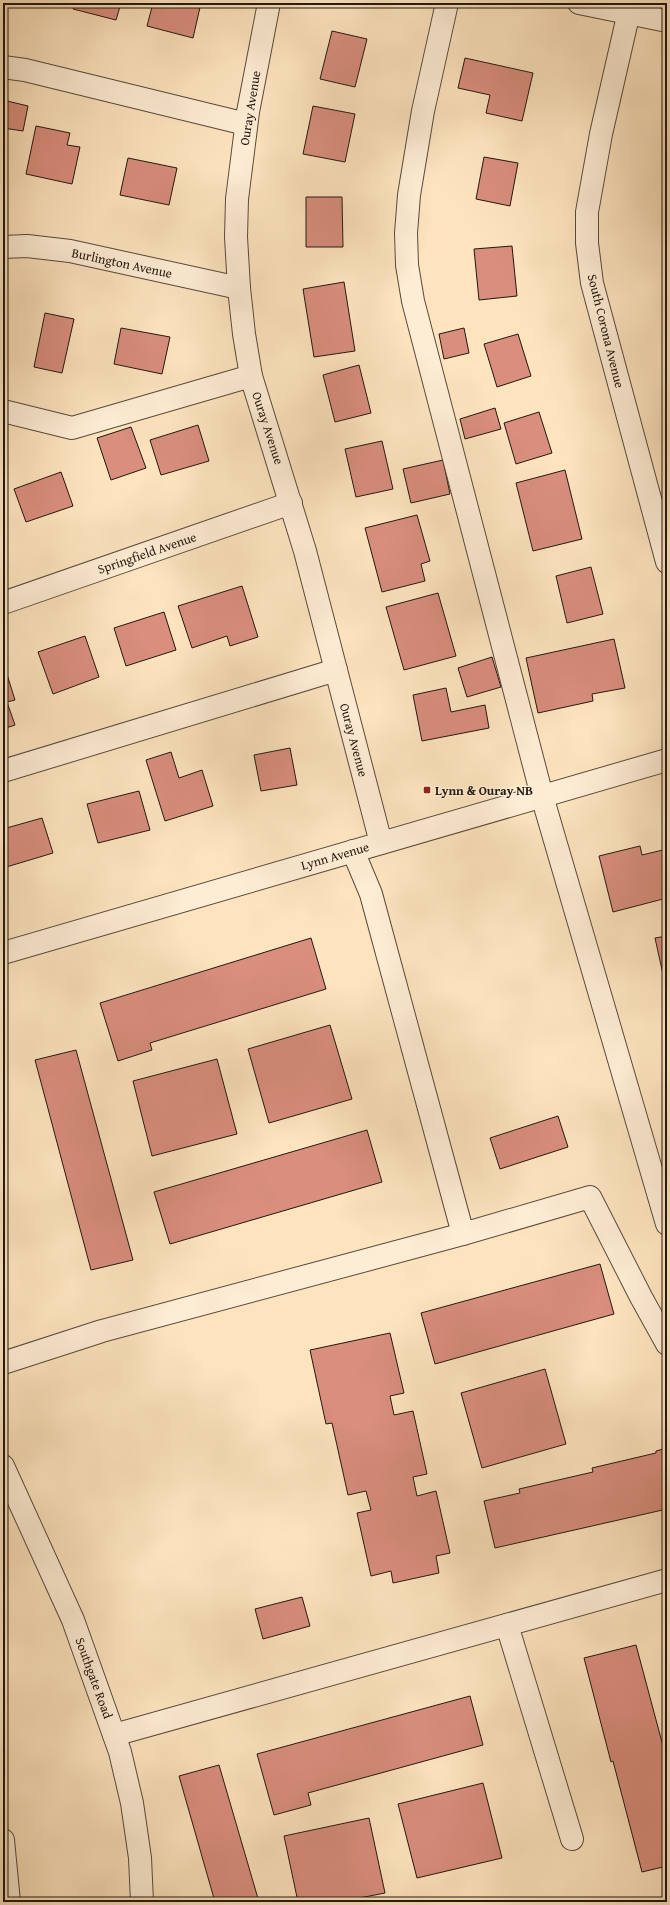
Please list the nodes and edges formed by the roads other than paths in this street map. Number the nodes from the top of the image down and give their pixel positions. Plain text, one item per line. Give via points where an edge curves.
1 (270, 3) edge
2 (447, 3) edge
3 (579, 3) edge
4 (630, 8) edge
5 (667, 21) edge
6 (3, 67) edge
7 (246, 124) junction
8 (3, 247) edge
9 (239, 288) junction
10 (251, 376) junction
11 (3, 411) edge
12 (291, 503) junction
13 (667, 562) edge
14 (3, 603) edge
15 (336, 670) junction
16 (667, 760) edge
17 (3, 771) edge
18 (542, 796) junction
19 (381, 843) junction
20 (353, 851) junction
21 (3, 953) edge
22 (667, 1224) edge
23 (463, 1234) junction
24 (667, 1344) edge
25 (3, 1363) edge
26 (3, 1466) edge
27 (667, 1580) edge
28 (508, 1625) junction
29 (114, 1735) junction
30 (572, 1839) dead end
31 (3, 1840) edge
32 (9, 1902) edge
33 (142, 1902) edge

1 - 7 street, Ouray Avenue
2 - 18 street via 415,158 406,233 407,265 413,300
3 - 4 street
4 - 5 street
4 - 13 street, South Corona Avenue via 592,176 587,212 587,243 592,283
6 - 7 street via 25,70
7 - 9 street, Ouray Avenue via 237,199
8 - 9 street, Burlington Avenue via 27,246 70,251
9 - 10 street, Ouray Avenue
10 - 11 street via 72,428
10 - 12 street, Ouray Avenue
12 - 14 street, Springfield Avenue
12 - 15 street, Ouray Avenue
15 - 17 street
15 - 19 street, Ouray Avenue
16 - 18 street, Lynn Avenue
18 - 19 street, Lynn Avenue
18 - 22 street
19 - 20 street, Lynn Avenue
20 - 21 street, Lynn Avenue
20 - 23 street via 371,894
23 - 24 street via 590,1196
23 - 25 street via 102,1331
26 - 29 street, Southgate Road via 73,1620
27 - 28 street
28 - 29 street
28 - 30 street
29 - 33 street, Southgate Road via 132,1804 140,1858
31 - 32 street

